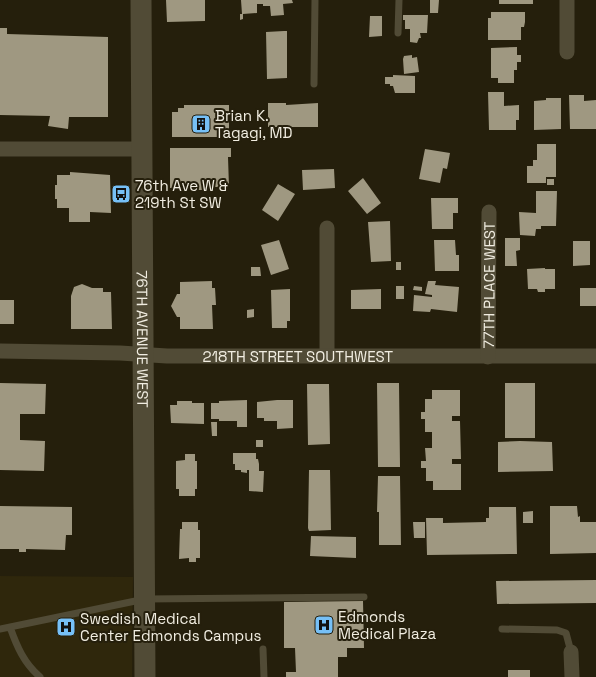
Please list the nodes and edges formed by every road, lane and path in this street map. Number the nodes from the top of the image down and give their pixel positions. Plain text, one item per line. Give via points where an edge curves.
1 (141, 0) edge
2 (315, 0) edge
3 (399, 0) edge
4 (567, 0) edge
5 (398, 33) dead end
6 (567, 52) dead end
7 (314, 84) dead end
8 (0, 149) edge
9 (142, 149) junction
10 (489, 212) dead end
11 (327, 228) dead end
12 (0, 351) edge
13 (144, 354) junction
14 (327, 356) junction
15 (596, 356) edge
16 (488, 357) junction
17 (364, 597) dead end
18 (145, 599) junction
19 (10, 627) junction
20 (0, 629) edge
21 (502, 629) dead end
22 (264, 649) dead end
23 (571, 652) joint
24 (40, 677) edge
25 (145, 677) edge
26 (264, 677) edge
27 (572, 677) edge

1 - 9 street, 76TH AVENUE WEST
2 - 7 lane
3 - 5 lane
4 - 6 street
8 - 9 street
9 - 13 street, 76TH AVENUE WEST
10 - 16 street, 77TH PLACE WEST
11 - 14 street
12 - 13 street, 218TH STREET SOUTHWEST
13 - 14 street, 218TH STREET SOUTHWEST
13 - 18 street, 76TH AVENUE WEST
14 - 16 street, 218TH STREET SOUTHWEST
15 - 16 street, 218TH STREET SOUTHWEST
17 - 18 lane
18 - 19 lane
18 - 25 street, 76TH AVENUE WEST
19 - 20 lane
19 - 24 lane via 21,656
21 - 23 lane via 557,630 566,633
22 - 26 lane
23 - 27 street

